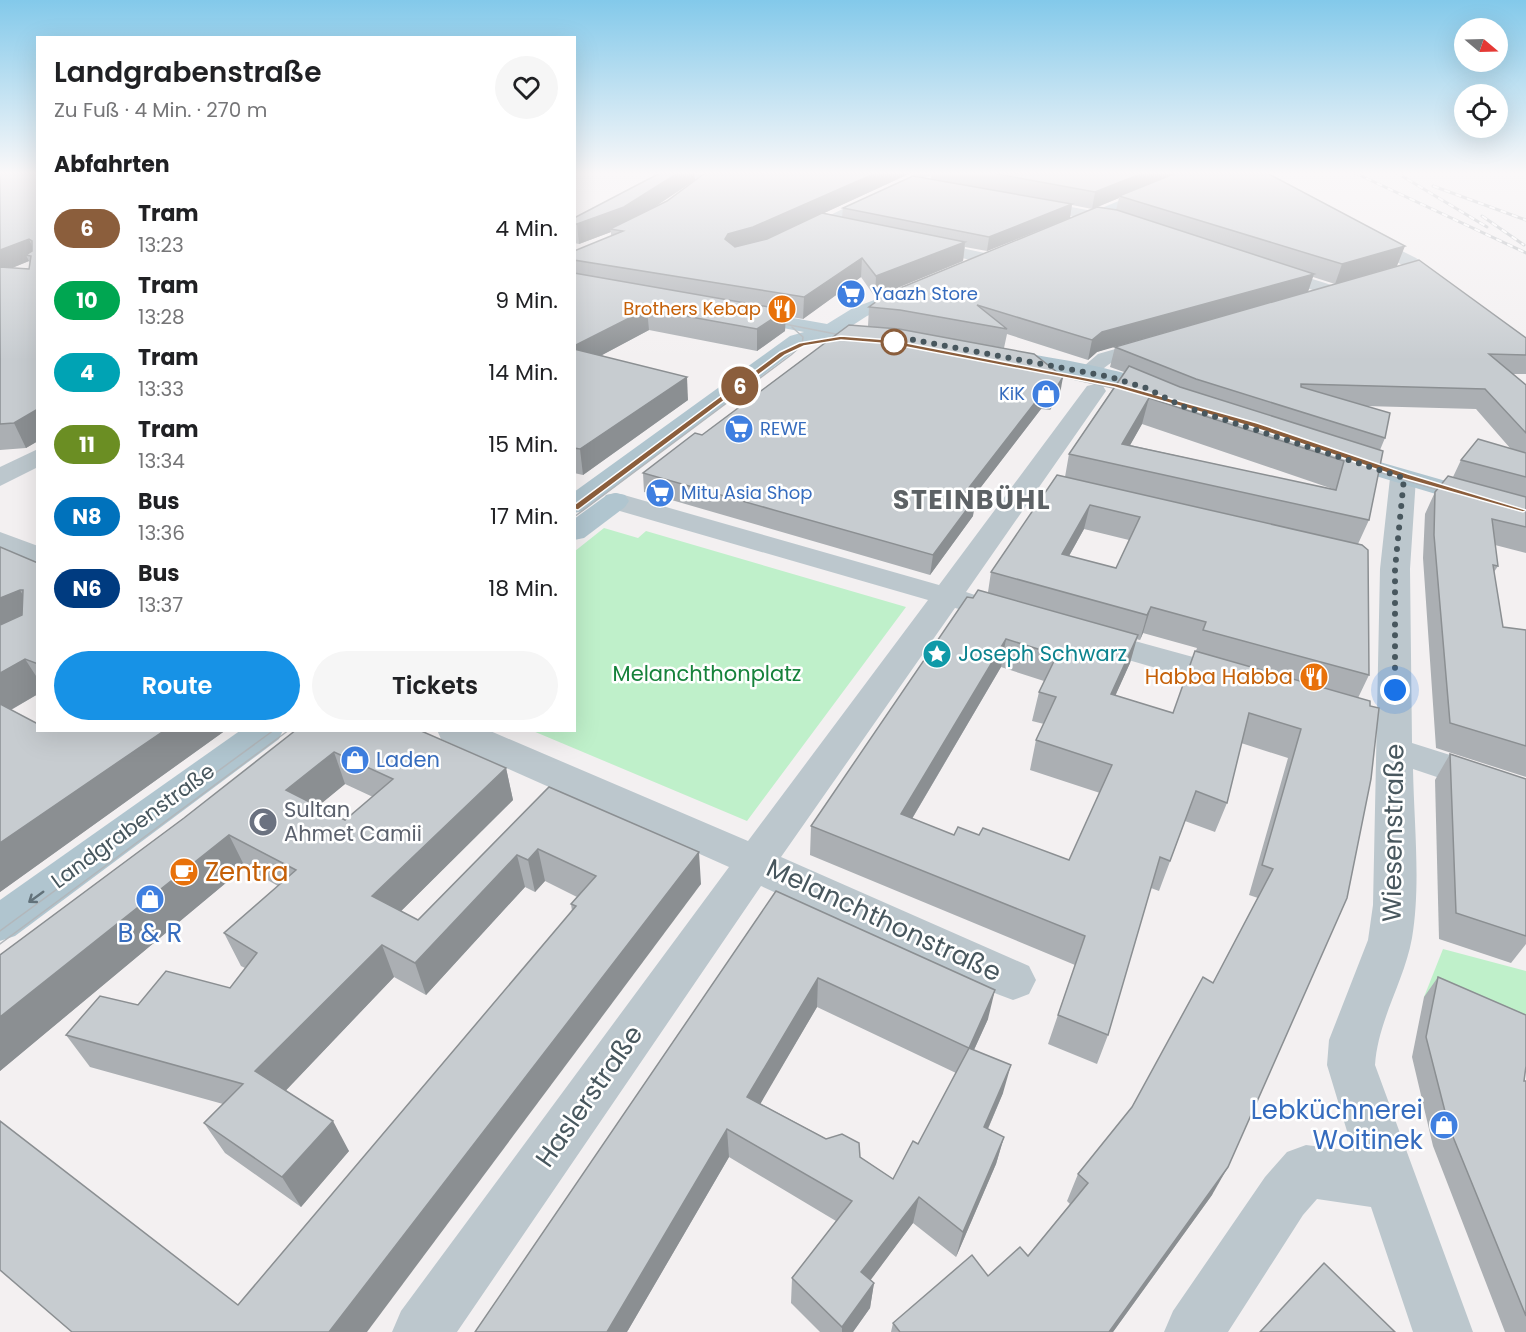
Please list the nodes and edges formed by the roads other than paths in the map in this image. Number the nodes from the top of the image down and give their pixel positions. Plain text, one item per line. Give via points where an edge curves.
1 (796, 235) edge
2 (1362, 235) edge
3 (908, 242) edge
4 (779, 243) edge
5 (994, 257) joint
6 (1257, 266) edge
7 (966, 268) edge
8 (1418, 268) junction
9 (1389, 276) edge
10 (928, 284) edge
11 (1356, 285) edge
12 (1335, 292) junction
13 (1298, 302) edge
14 (1463, 302) edge
15 (722, 311) edge
16 (830, 331) junction
17 (1171, 339) edge
18 (903, 346) edge
19 (981, 361) edge
20 (1091, 381) junction
21 (773, 383) edge
22 (733, 414) edge
23 (1320, 451) edge
24 (1404, 478) junction
25 (588, 498) edge
26 (1526, 513) edge
27 (576, 527) edge
28 (0, 540) edge
29 (36, 555) edge
30 (948, 597) junction
31 (994, 610) edge
32 (1062, 630) edge
33 (1257, 687) edge
34 (1383, 731) junction
35 (459, 732) edge
36 (281, 738) edge
37 (1526, 793) edge
38 (233, 799) edge
39 (756, 861) junction
40 (0, 923) edge
41 (1013, 980) dead end
42 (1390, 1183) junction
43 (422, 1332) edge
44 (1194, 1332) edge
45 (1443, 1332) edge

1 - 4 street
2 - 8 street
3 - 5 street
5 - 7 main road
6 - 12 street
8 - 9 street
8 - 14 street
10 - 16 main road via 860,312
11 - 12 street
12 - 13 street
15 - 16 main road
16 - 18 main road via 854,344
16 - 21 main road via 815,351
16 - 25 main road via 797,340
17 - 20 street via 1106,357
19 - 20 main road
20 - 30 street via 1040,485
22 - 25 main road
23 - 24 main road
24 - 26 main road
24 - 34 street, Wiesenstraße via 1383,567
25 - 27 main road
25 - 30 street
28 - 29 street
30 - 31 street
30 - 39 street
32 - 33 street
34 - 37 street
34 - 42 street, Wiesenstraße via 1394,905 1390,940 1353,1040 1351,1065
35 - 39 street
36 - 38 main road, Landgrabenstraße
36 -> 40 main road, Landgrabenstraße
39 - 41 street, Melanchthonstraße via 776,875
39 - 43 street, Haslerstraße
42 - 44 street via 1306,1171 1284,1196
42 - 45 street, Wiesenstraße

